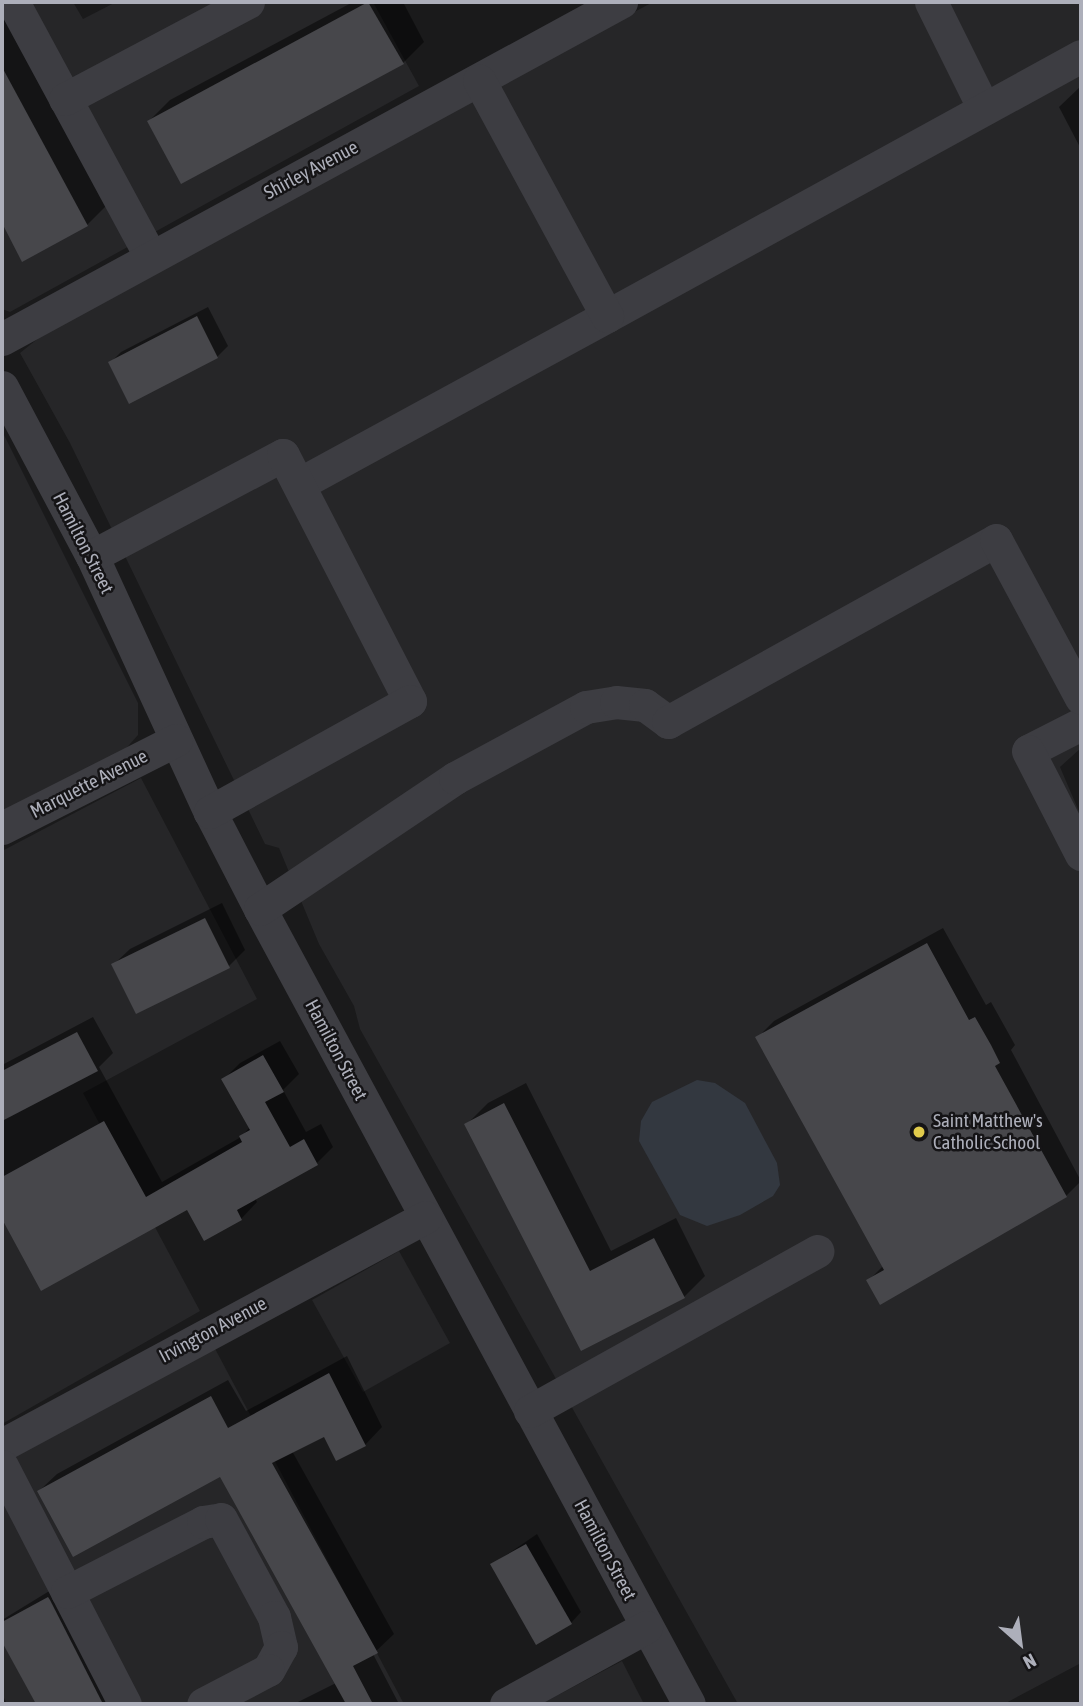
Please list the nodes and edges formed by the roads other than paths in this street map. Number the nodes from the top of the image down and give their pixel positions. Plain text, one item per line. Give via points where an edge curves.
1 (13, 2) edge
2 (248, 2) edge
3 (621, 2) edge
4 (931, 2) edge
5 (1081, 56) edge
6 (479, 80) junction
7 (65, 99) junction
8 (984, 109) junction
9 (151, 257) junction
10 (607, 316) junction
11 (2, 339) edge
12 (2, 387) edge
13 (299, 484) junction
14 (92, 556) junction
15 (1081, 698) edge
16 (1081, 724) edge
17 (176, 740) junction
18 (210, 813) junction
19 (2, 828) edge
20 (1081, 854) edge
21 (260, 909) junction
22 (426, 1217) junction
23 (818, 1251) dead end
24 (530, 1411) junction
25 (2, 1445) edge
26 (2, 1466) edge
27 (67, 1592) junction
28 (646, 1626) junction
29 (125, 1704) edge
30 (203, 1704) edge
31 (506, 1704) edge
32 (688, 1704) edge

1 - 7 street
2 - 7 street
3 - 6 street, Shirley Avenue
4 - 8 street
5 - 8 street
6 - 9 street, Shirley Avenue
6 - 10 street
7 - 9 street
8 - 10 street
9 - 11 street, Shirley Avenue
10 - 13 street
12 - 14 street, Hamilton Street
13 - 14 street via 283,456
13 - 18 street via 410,701
14 - 17 street, Hamilton Street
15 - 21 street via 996,540 668,722 645,705 586,706 455,778
16 - 20 street via 1028,751
17 - 18 street, Hamilton Street
17 - 19 street, Marquette Avenue
18 - 21 street, Hamilton Street
21 - 22 street, Hamilton Street
22 - 24 street, Hamilton Street
22 - 25 street, Irvington Avenue
23 - 24 street
24 - 28 street, Hamilton Street
26 - 27 street
27 - 29 street
27 - 30 street via 203,1522 221,1519 274,1617 281,1647 268,1670
28 - 31 street
28 - 32 street, Hamilton Street

